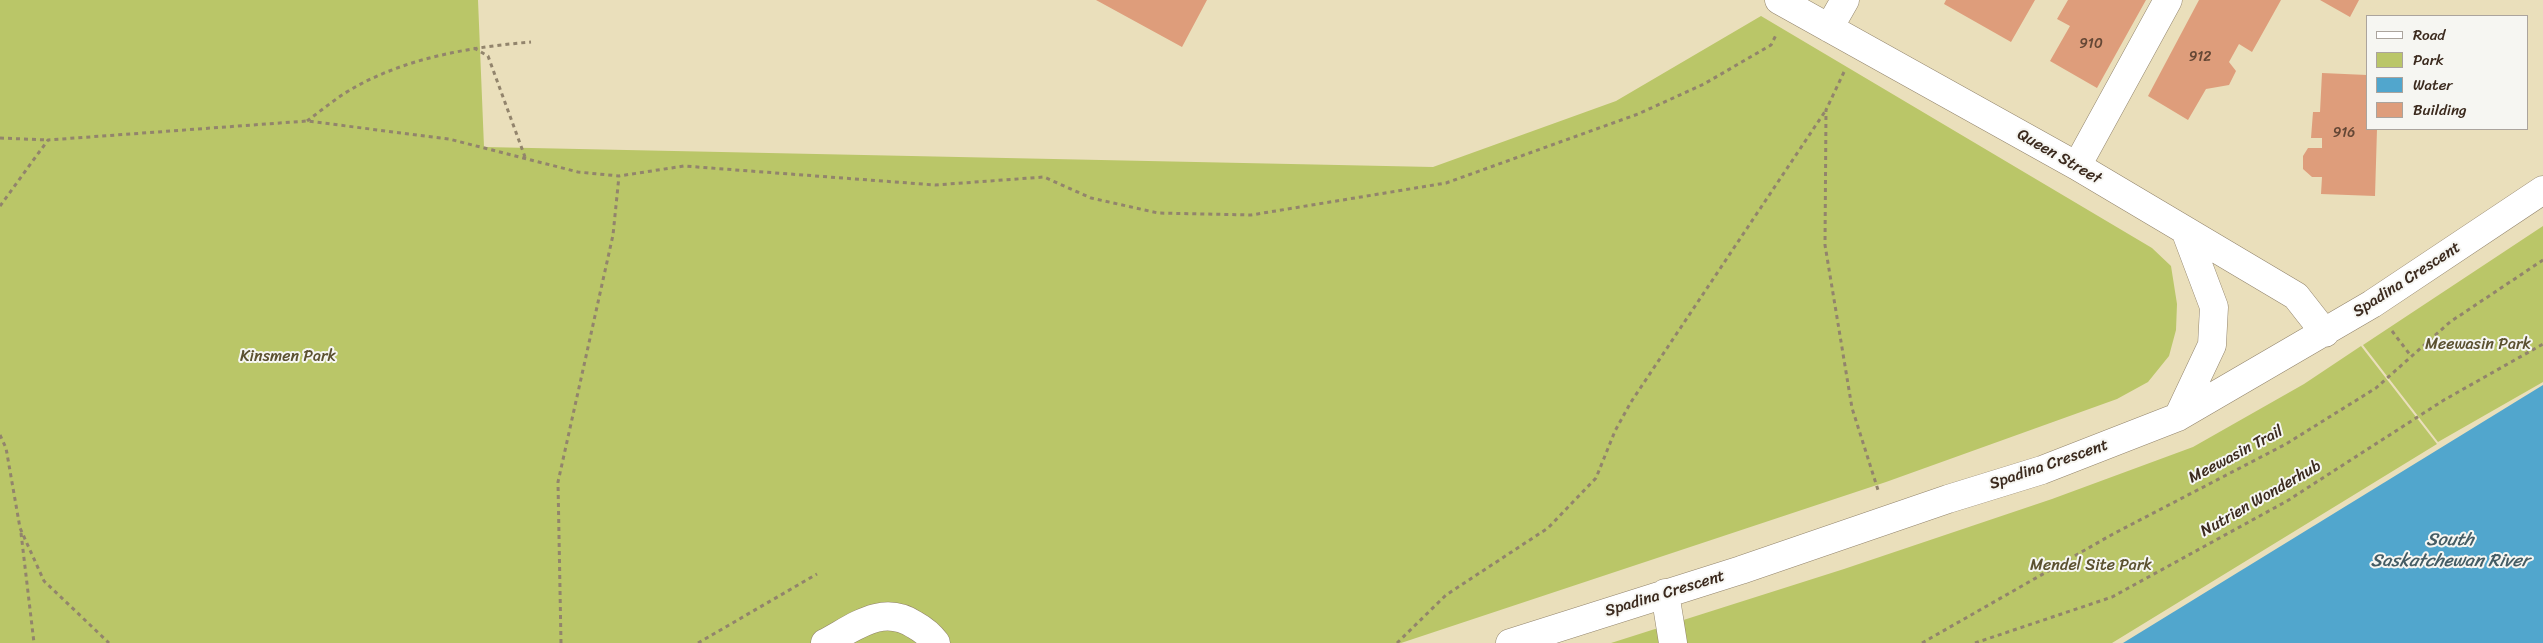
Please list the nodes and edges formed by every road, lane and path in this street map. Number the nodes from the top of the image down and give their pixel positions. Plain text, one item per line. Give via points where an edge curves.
1 (1779, 0) edge
2 (1844, 0) edge
3 (2168, 0) edge
4 (1829, 28) junction
5 (531, 42) dead end
6 (1770, 45) dead end
7 (1860, 46) junction
8 (472, 47) junction
9 (1826, 110) junction
10 (307, 121) junction
11 (0, 138) edge
12 (48, 140) junction
13 (525, 158) junction
14 (2077, 166) junction
15 (619, 176) junction
16 (2543, 190) edge
17 (0, 206) edge
18 (2185, 230) junction
19 (2543, 260) edge
20 (2325, 333) junction
21 (2543, 344) edge
22 (2178, 417) junction
23 (0, 434) edge
24 (1879, 493) dead end
25 (20, 528) junction
26 (818, 574) dead end
27 (1665, 593) junction
28 (34, 643) edge
29 (109, 643) edge
30 (561, 643) edge
31 (698, 643) edge
32 (824, 643) edge
33 (936, 643) edge
34 (1397, 643) edge
35 (1510, 643) edge
36 (1674, 643) edge
37 (1922, 643) edge
38 (1975, 643) edge

1 - 4 street, Queen Street
2 - 4 street
3 - 14 street
4 - 7 street, Queen Street
5 - 8 path
6 - 15 path via 1704,84 1638,114 1446,183 1251,215 1158,213 1091,198 1044,177 935,185 684,166
7 - 9 path via 1843,72
7 - 14 street, Queen Street
8 - 10 path via 408,65 357,86
8 - 13 path via 488,56
9 - 24 path via 1825,246 1852,408
9 - 34 path via 1632,402 1615,431 1596,478 1548,528 1446,595
10 - 12 path
10 - 13 path via 449,139
11 - 12 path
12 - 17 path
13 - 15 path via 578,172
14 - 18 street, Queen Street
15 - 30 path via 613,235 558,482
16 - 20 street, Spadina Crescent
18 - 20 street, Queen Street via 2296,296
18 - 22 street via 2214,307 2212,345
19 - 37 path, Meewasin Trail via 2450,322 2376,388 2286,444 2113,534
20 - 22 street, Spadina Crescent
21 - 38 path, Nutrien Wonderhub via 2444,400 2287,501 2112,597
22 - 27 street, Spadina Crescent via 2042,470
23 - 25 path via 6,448
25 - 28 path
25 - 29 path via 44,581
26 - 31 path
27 - 35 street, Spadina Crescent
27 - 36 street
32 - 33 street via 877,616 893,615 911,622

